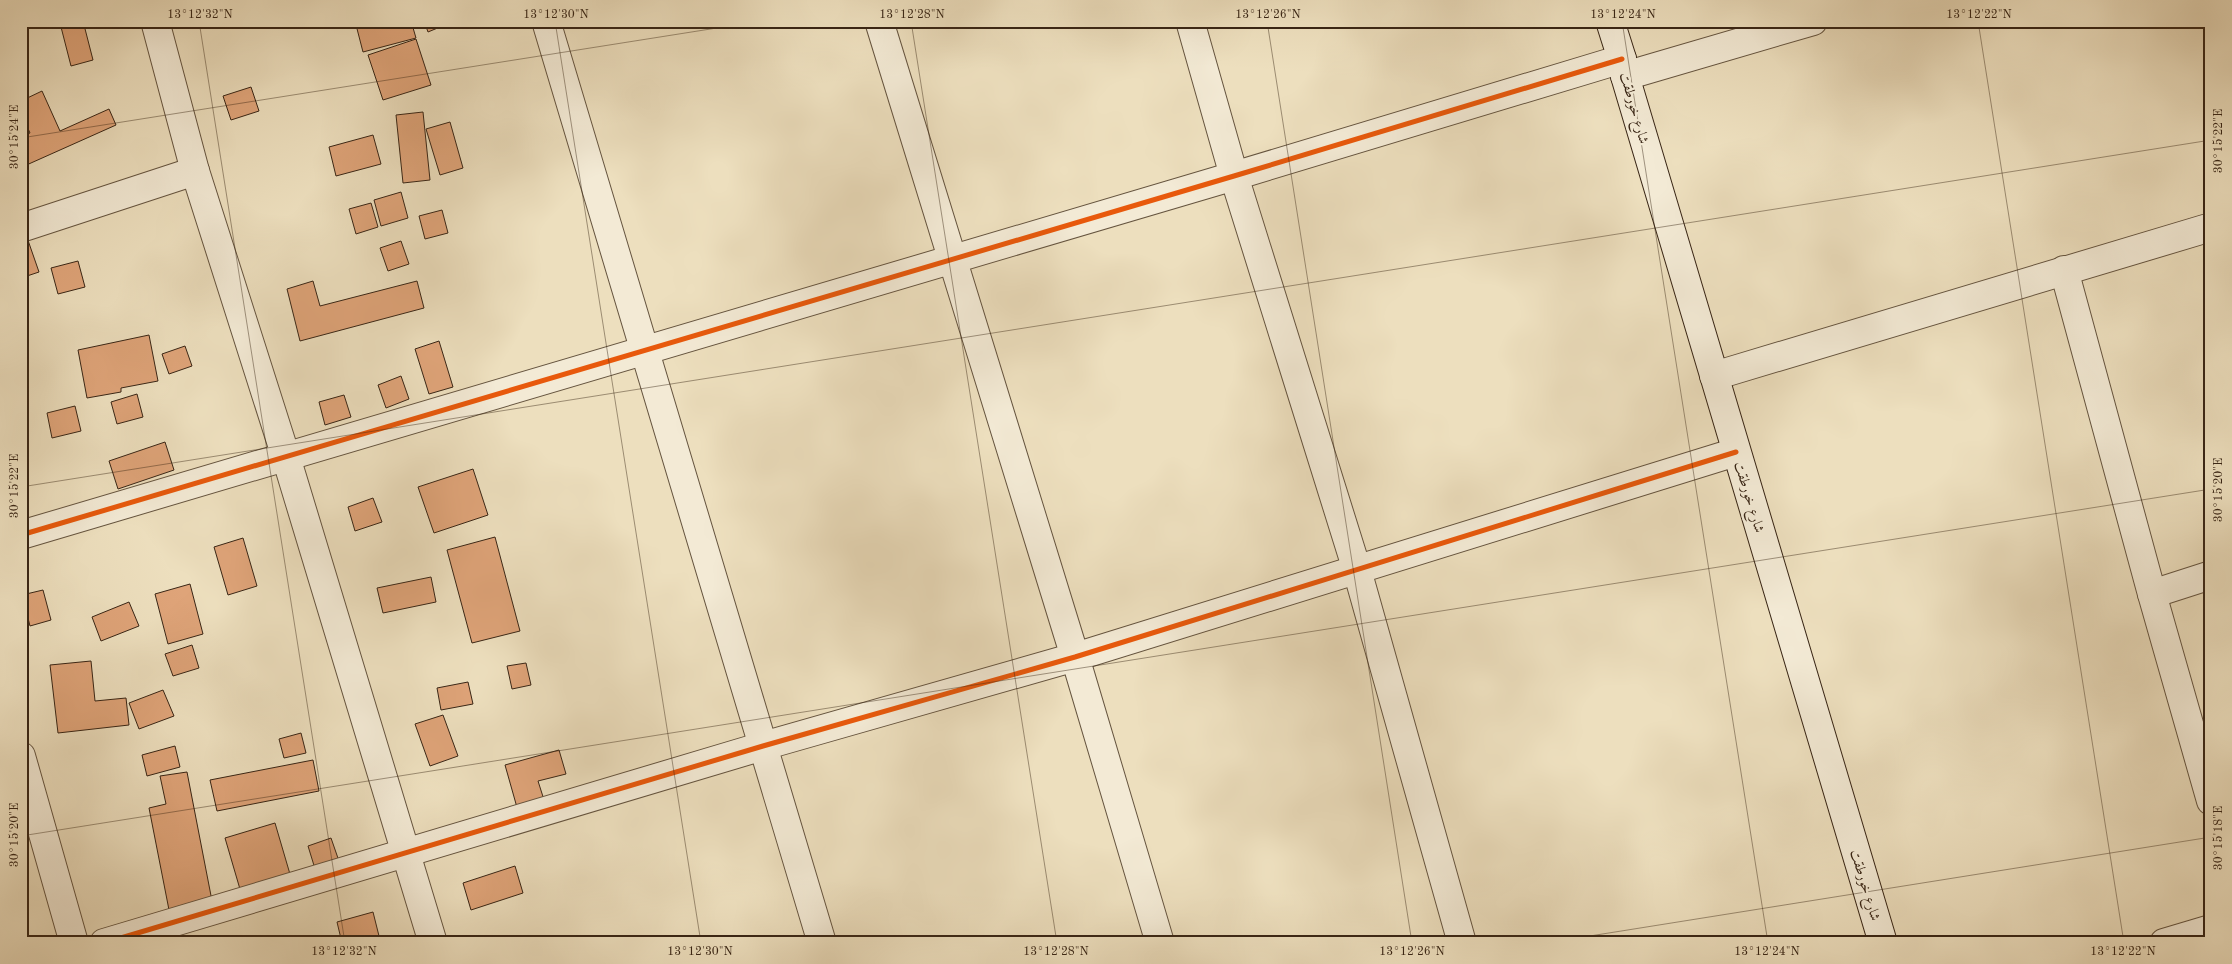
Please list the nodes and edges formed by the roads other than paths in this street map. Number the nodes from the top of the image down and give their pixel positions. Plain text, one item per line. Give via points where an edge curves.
1 (155, 21) edge
2 (546, 21) edge
3 (879, 21) edge
4 (1190, 21) edge
5 (1610, 21) edge
6 (1812, 21) edge
7 (1624, 68) junction
8 (195, 171) junction
9 (1234, 176) junction
10 (2211, 227) edge
11 (21, 228) edge
12 (952, 260) junction
13 (2064, 270) junction
14 (644, 350) junction
15 (1714, 376) junction
16 (1736, 452) junction
17 (286, 457) junction
18 (21, 534) edge
19 (1357, 570) junction
20 (2211, 575) edge
21 (2152, 594) junction
22 (1075, 657) junction
23 (764, 746) junction
24 (21, 756) edge
25 (2211, 801) edge
26 (407, 854) junction
27 (2211, 929) edge
28 (74, 943) edge
29 (104, 943) edge
30 (433, 943) edge
31 (822, 943) edge
32 (1160, 943) edge
33 (1462, 943) edge
34 (1883, 943) edge
35 (2164, 943) edge

1 - 8 street
2 - 14 street
3 - 12 street
4 - 9 street
5 - 7 street, شارع خورطقت
6 - 7 street
7 - 9 street
7 - 15 street, شارع خورطقت
8 - 11 street
8 - 17 street
9 - 12 street
9 - 19 street
10 - 13 street
12 - 14 street
12 - 22 street
13 - 15 street
13 - 21 street
14 - 17 street
14 - 23 street
15 - 16 street, شارع خورطقت
16 - 19 street
16 - 34 street, شارع خورطقت
17 - 18 street
17 - 26 street
19 - 22 street
19 - 33 street
20 - 21 street
21 - 25 street
22 - 23 street
22 - 32 street
23 - 26 street
23 - 31 street
24 - 28 street
26 - 29 street
26 - 30 street
27 - 35 street

